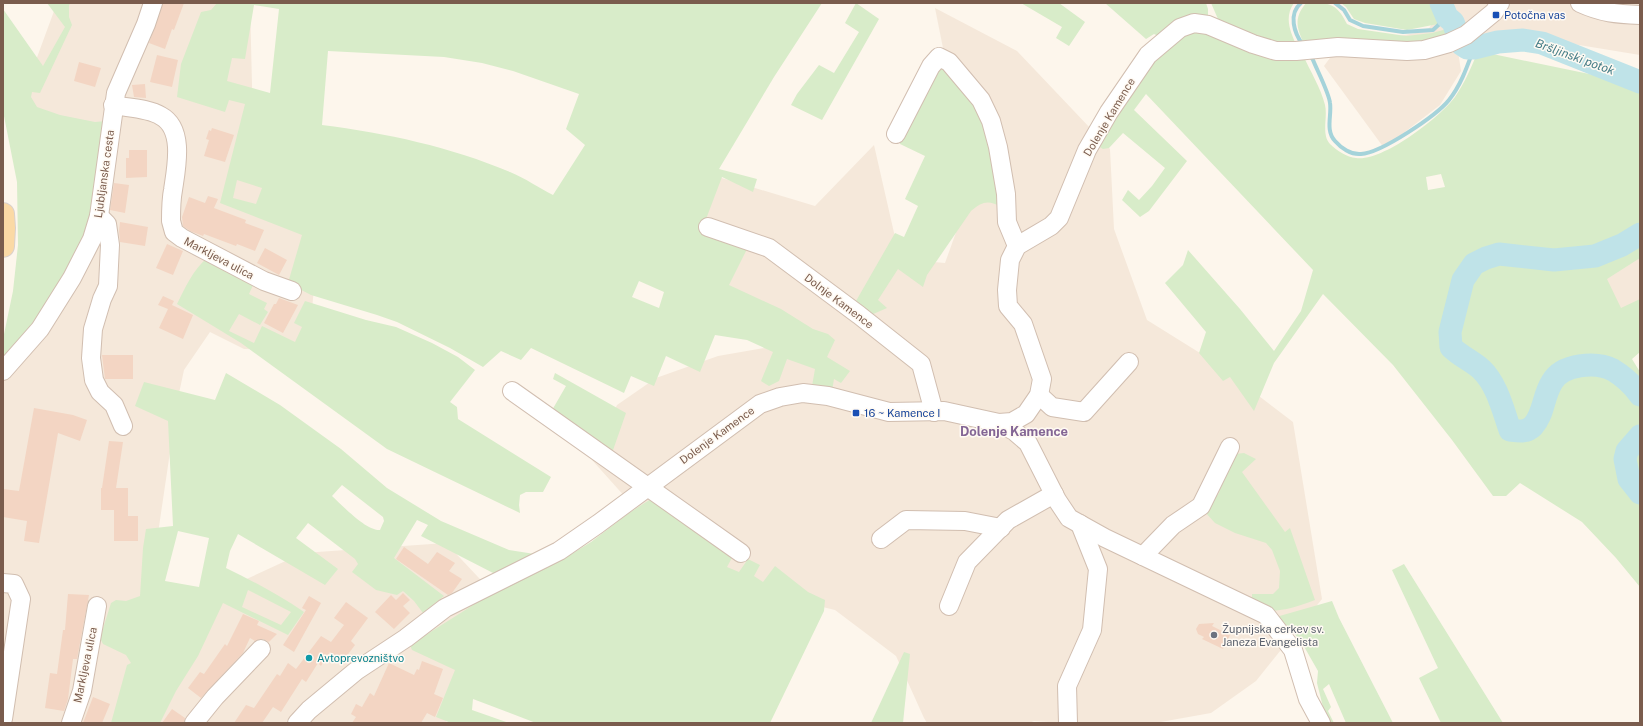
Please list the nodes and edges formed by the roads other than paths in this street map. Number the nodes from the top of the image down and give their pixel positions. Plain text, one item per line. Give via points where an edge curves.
1 (153, 3) edge
2 (1500, 3) edge
3 (1580, 3) edge
4 (1640, 15) edge
5 (113, 105) junction
6 (896, 134) dead end
7 (3, 214) edge
8 (99, 216) junction
9 (708, 226) dead end
10 (3, 246) edge
11 (1017, 246) junction
12 (292, 291) dead end
13 (1129, 362) dead end
14 (3, 371) edge
15 (512, 391) dead end
16 (1039, 395) junction
17 (934, 412) junction
18 (1026, 414) junction
19 (999, 423) junction
20 (123, 426) dead end
21 (1028, 443) junction
22 (1230, 447) dead end
23 (647, 487) junction
24 (1054, 494) junction
25 (1080, 524) junction
26 (1001, 528) junction
27 (881, 539) dead end
28 (741, 553) dead end
29 (1142, 556) junction
30 (3, 582) edge
31 (97, 606) dead end
32 (949, 606) dead end
33 (261, 649) dead end
34 (3, 719) edge
35 (71, 723) edge
36 (194, 723) edge
37 (296, 723) edge
38 (1068, 723) edge
39 (1321, 723) edge

1 - 5 street, Ljubljanska cesta
2 - 11 street, Dolenje Kamence via 1494,12 1466,35 1424,50 1338,47 1276,51 1208,24 1194,23 1180,28 1148,55 1109,112 1087,150 1059,218 1051,226
3 - 4 street via 1598,11
5 - 8 street, Ljubljanska cesta
5 - 12 street, Markljeva ulica via 162,116 169,122 175,134 178,152 171,221 174,232 264,281
6 - 11 street via 931,66 940,57 949,62 981,100 991,121 1006,194 1007,222
7 - 10 main road
8 - 14 street, Ljubljanska cesta via 92,239 72,278 40,329
8 - 20 street via 107,224 110,245 108,286 93,329 91,358 94,380 100,392 114,405
9 - 17 street, Dolnje Kamence via 769,248 921,364
11 - 16 street via 1010,260 1008,306 1023,324 1039,366 1042,379
13 - 16 street via 1084,412 1052,407
15 - 23 street
16 - 18 street
17 - 19 street, Dolenje Kamence via 944,411
17 - 23 street, Dolenje Kamence via 889,412 828,396 802,393 780,397 760,404
18 - 19 street, Dolenje Kamence via 1012,422
18 - 21 street
19 - 21 street
21 - 24 street
22 - 29 street via 1201,506 1173,525
23 - 28 street
23 - 37 street, Dolenje Kamence via 559,551 444,608 406,638 356,671
24 - 25 street via 1069,518
24 - 26 street via 1008,520
25 - 29 street
25 - 38 street via 1098,569 1092,630 1068,686
26 - 27 street via 965,521 906,520
26 - 32 street via 967,562
29 - 39 street via 1266,615 1293,650 1308,699
30 - 34 street via 14,584 21,599
31 - 35 street, Markljeva ulica via 82,690
33 - 36 street via 214,697

